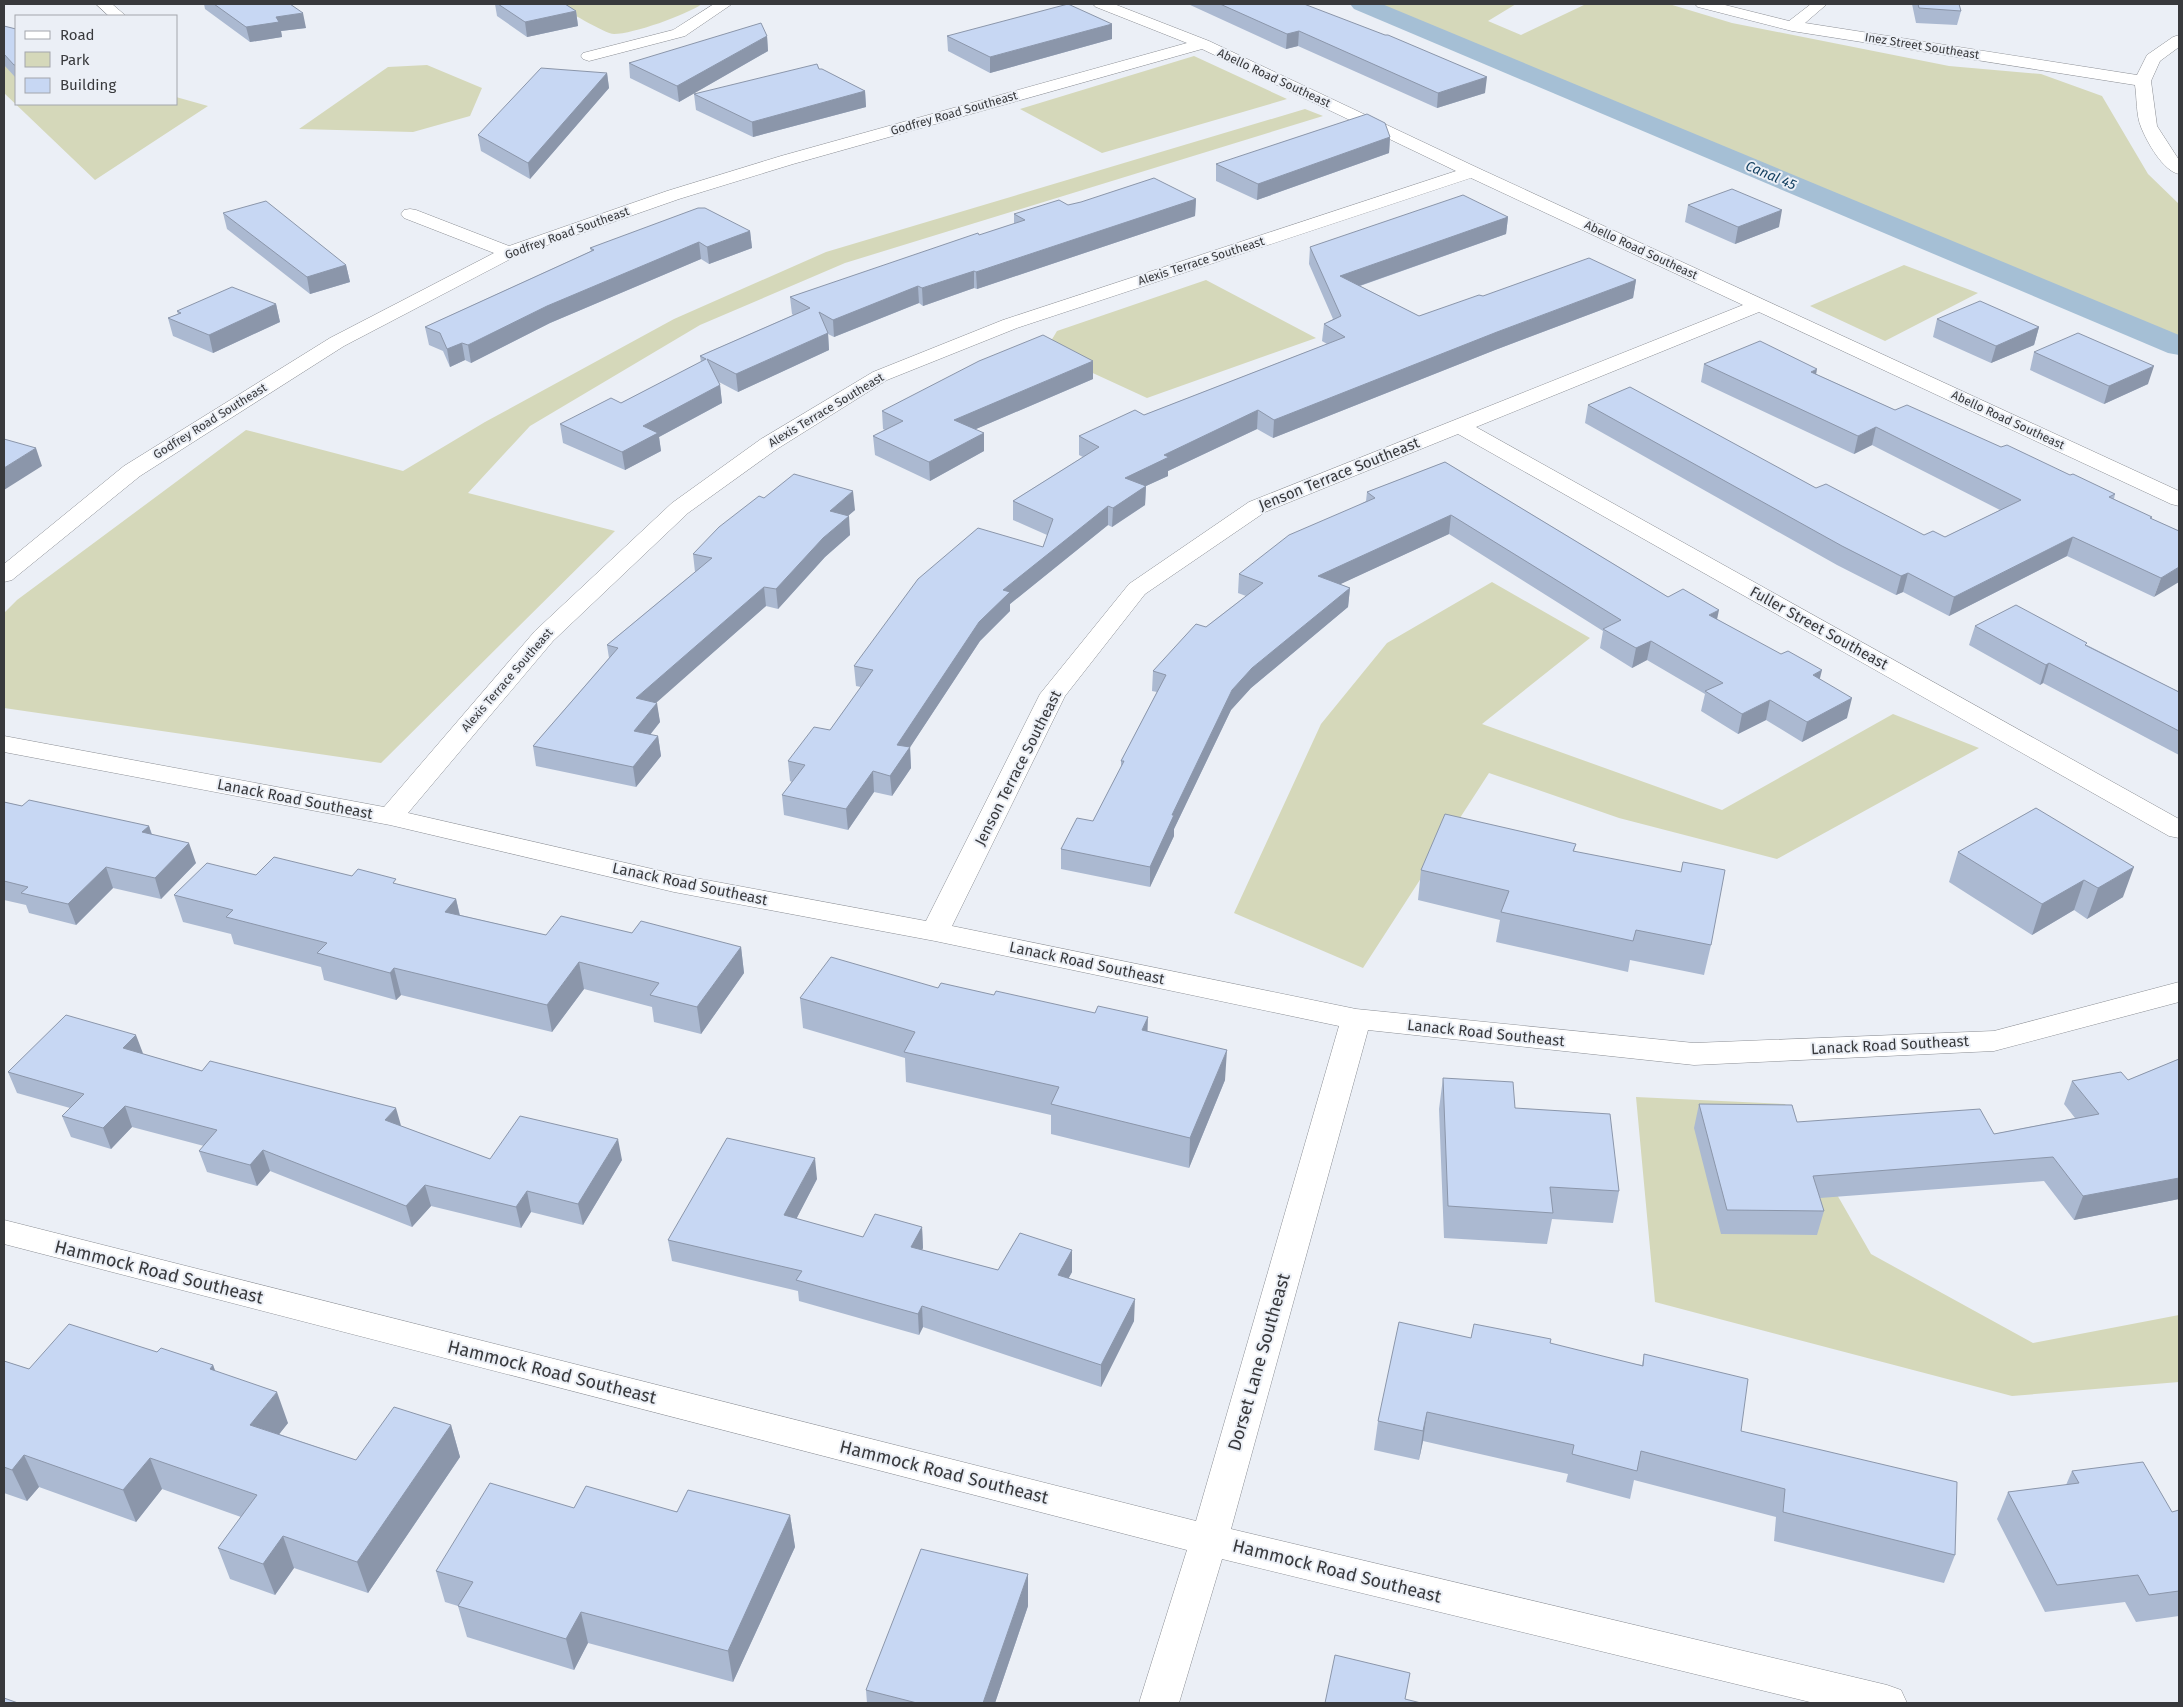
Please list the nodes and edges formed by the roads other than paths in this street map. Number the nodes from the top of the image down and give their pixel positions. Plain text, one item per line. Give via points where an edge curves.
1 (103, 4) edge
2 (724, 4) edge
3 (1102, 4) edge
4 (1703, 4) edge
5 (1820, 4) edge
6 (117, 15) edge
7 (1792, 26) junction
8 (2179, 40) edge
9 (1203, 44) junction
10 (589, 56) dead end
11 (2143, 81) junction
12 (2179, 169) edge
13 (1472, 172) junction
14 (410, 214) dead end
15 (509, 252) junction
16 (1760, 305) junction
17 (1459, 426) junction
18 (2179, 499) edge
19 (4, 575) edge
20 (4, 744) edge
21 (390, 817) junction
22 (2179, 830) edge
23 (935, 932) junction
24 (2179, 992) edge
25 (1356, 1019) junction
26 (4, 1232) edge
27 (1209, 1540) junction
28 (1158, 1703) edge
29 (1887, 1703) edge

1 - 6 street
2 - 10 street via 679,33
3 - 9 street, Abello Road Southeast
4 - 7 street, Inez Street Southeast
5 - 7 street
7 - 11 street, Inez Street Southeast
8 - 11 street via 2154,58
9 - 13 street, Abello Road Southeast
9 - 15 street, Godfrey Road Southeast via 787,160 673,195
11 - 12 street via 2149,126 2169,160
13 - 16 street, Abello Road Southeast
13 - 21 street, Alexis Terrace Southeast via 1010,324 880,376 769,444 680,508 544,636
14 - 15 street
15 - 19 street, Godfrey Road Southeast via 336,342 140,465
16 - 17 street, Jenson Terrace Southeast
16 - 18 street, Abello Road Southeast
17 - 22 street, Fuller Street Southeast
17 - 23 street, Jenson Terrace Southeast via 1257,507 1137,590 1053,694
20 - 21 street, Lanack Road Southeast
21 - 23 street, Lanack Road Southeast via 674,883
23 - 25 street, Lanack Road Southeast
24 - 25 street, Lanack Road Southeast via 1994,1041 1694,1054
25 - 27 street, Dorset Lane Southeast
26 - 27 street, Hammock Road Southeast
27 - 28 street, Dorset Lane Southeast
27 - 29 street, Hammock Road Southeast

